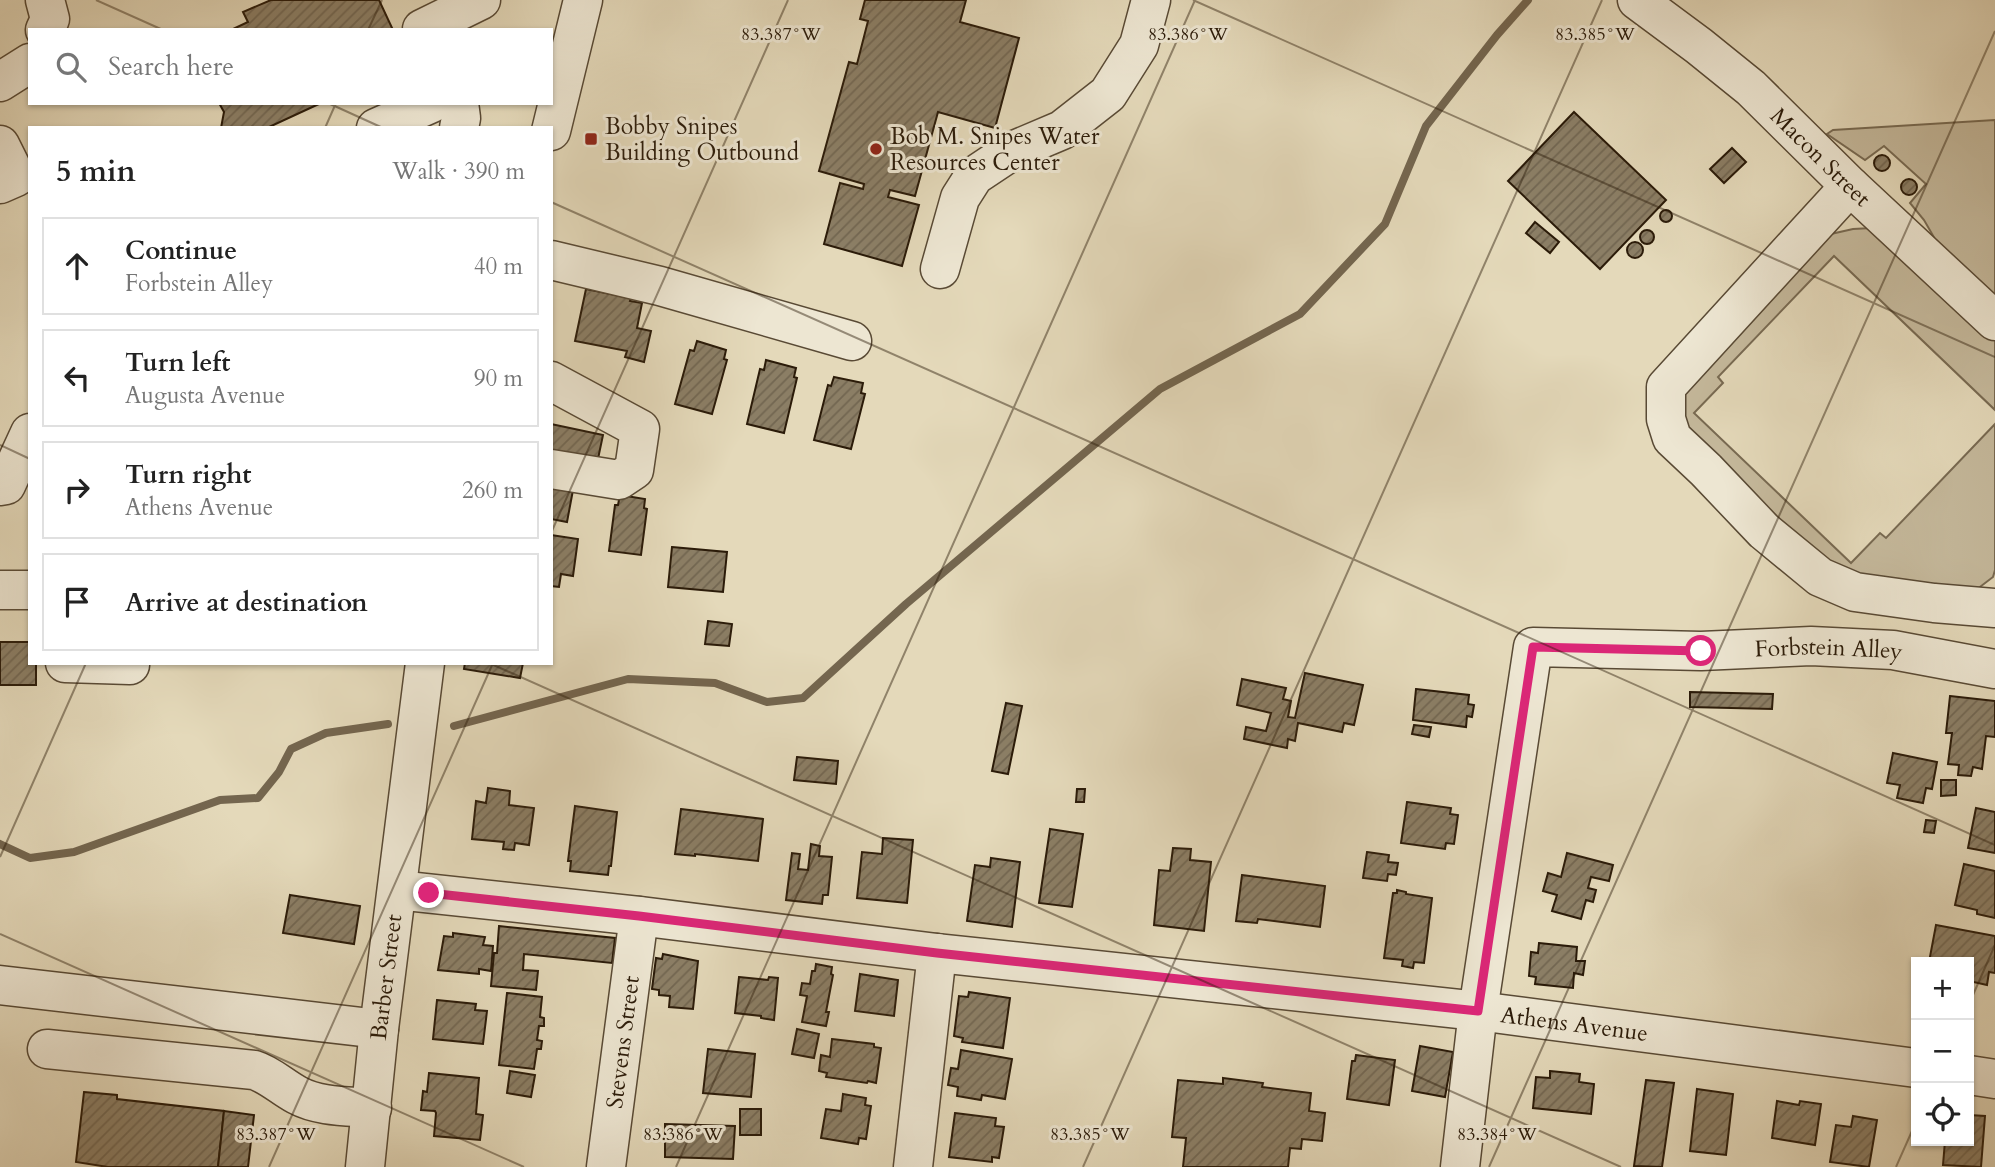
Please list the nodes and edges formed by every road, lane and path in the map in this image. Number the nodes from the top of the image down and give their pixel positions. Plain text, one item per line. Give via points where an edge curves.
1 (45, 0) edge
2 (483, 0) edge
3 (1151, 0) edge
4 (1637, 0) edge
5 (576, 1) edge
6 (46, 28) edge
7 (424, 28) edge
8 (476, 28) edge
9 (28, 64) edge
10 (0, 82) edge
11 (428, 105) edge
12 (459, 105) edge
13 (380, 126) edge
14 (459, 126) edge
15 (552, 126) edge
16 (0, 145) edge
17 (0, 184) edge
18 (1850, 186) junction
19 (553, 260) edge
20 (940, 269) dead end
21 (1995, 321) edge
22 (852, 341) dead end
23 (553, 382) edge
24 (28, 437) edge
25 (553, 469) edge
26 (0, 486) edge
27 (0, 590) edge
28 (28, 590) edge
29 (1995, 608) edge
30 (425, 665) edge
31 (1995, 669) edge
32 (397, 890) junction
33 (639, 916) junction
34 (937, 953) junction
35 (0, 985) edge
36 (1478, 1011) junction
37 (379, 1029) junction
38 (47, 1049) dead end
39 (1911, 1067) edge
40 (1974, 1076) edge
41 (1995, 1079) edge
42 (372, 1108) junction
43 (365, 1167) edge
44 (606, 1167) edge
45 (913, 1167) edge
46 (1460, 1167) edge

1 - 6 street via 50,19
2 - 7 street
2 - 8 street
3 - 20 street via 1139,45 1108,94 1062,130 1010,152 974,176 960,198
4 - 18 street, Macon Street via 1751,88
5 - 15 street
9 - 10 street
11 - 13 street
12 - 14 street
16 - 17 street via 16,177
18 - 21 street, Macon Street
18 - 29 street via 1666,387 1666,419 1672,438 1764,531 1820,577 1855,592
19 - 22 street
23 - 25 street via 640,429 634,470 619,480
24 - 26 street via 6,485
27 - 28 street
30 - 32 street, Barber Street
31 - 36 street, Forbstein Alley via 1893,650 1811,646 1701,651 1533,647
32 - 33 street, Athens Avenue
32 - 37 street, Barber Street
33 - 34 street, Athens Avenue
33 - 44 street, Stevens Street
34 - 36 street, Athens Avenue
34 - 45 street
35 - 37 street
36 - 39 street, Athens Avenue
36 - 46 street
37 - 42 street, Barber Street
38 - 42 street via 254,1069 298,1096
40 - 41 street
42 - 43 street, Barber Street

